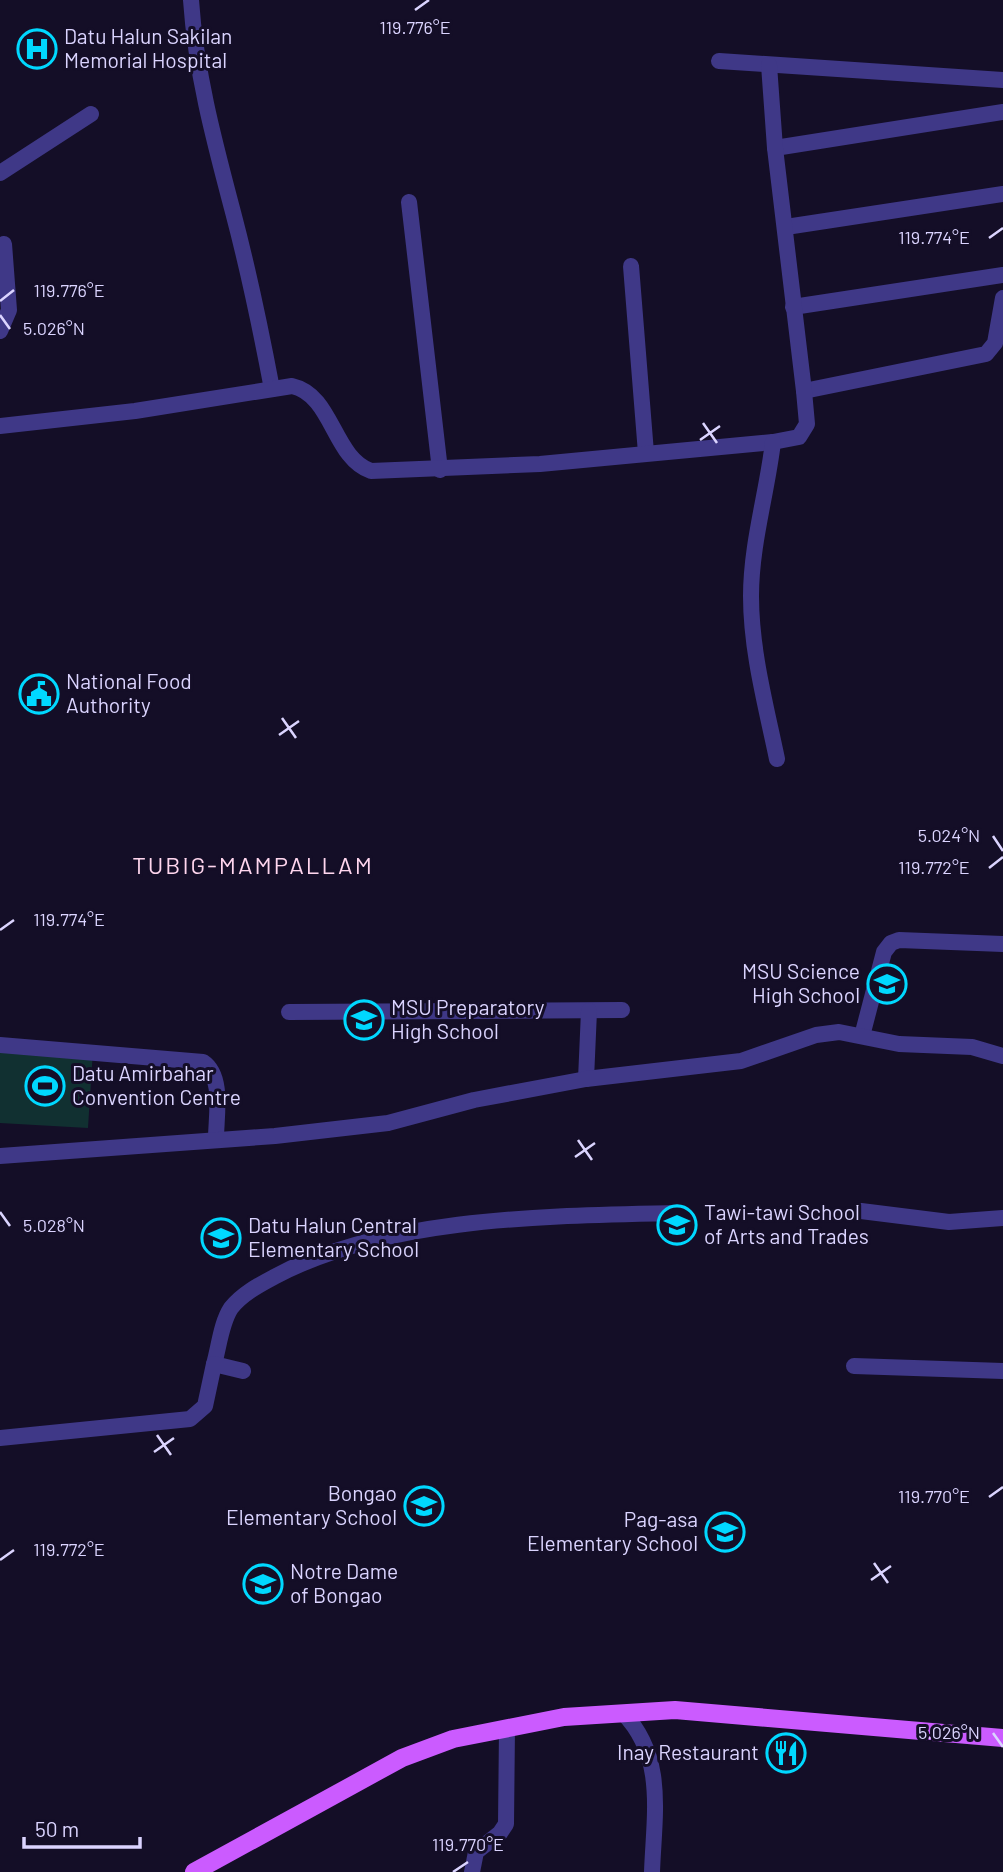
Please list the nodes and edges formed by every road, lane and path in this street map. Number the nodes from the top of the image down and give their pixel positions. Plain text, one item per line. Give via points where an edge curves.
1 (191, 0) edge
2 (719, 61) dead end
3 (769, 65) junction
4 (1003, 80) edge
5 (1003, 112) edge
6 (91, 114) dead end
7 (775, 148) junction
8 (0, 173) edge
9 (1003, 194) edge
10 (410, 202) dead end
11 (786, 227) junction
12 (4, 244) dead end
13 (631, 266) dead end
14 (1003, 275) edge
15 (1003, 298) edge
16 (793, 307) junction
17 (0, 331) edge
18 (272, 389) junction
19 (804, 391) junction
20 (0, 426) edge
21 (773, 442) junction
22 (646, 453) junction
23 (440, 470) junction
24 (777, 759) dead end
25 (1003, 944) edge
26 (622, 1010) dead end
27 (589, 1011) junction
28 (289, 1012) dead end
29 (862, 1035) junction
30 (0, 1045) edge
31 (1003, 1056) edge
32 (586, 1079) junction
33 (216, 1139) junction
34 (0, 1156) edge
35 (861, 1211) dead end
36 (677, 1213) dead end
37 (1003, 1218) edge
38 (214, 1364) junction
39 (854, 1366) dead end
40 (243, 1371) dead end
41 (1003, 1371) edge
42 (0, 1438) edge
43 (623, 1713) junction
44 (507, 1728) junction
45 (1003, 1738) edge
46 (194, 1872) edge
47 (472, 1872) edge
48 (652, 1872) edge

1 - 18 street via 211,136 259,320
2 - 3 street
3 - 4 street
3 - 7 street
5 - 7 street
6 - 8 street
7 - 11 street
9 - 11 street
10 - 23 street
11 - 16 street
12 - 17 street via 9,310
13 - 22 street
14 - 16 street
15 - 19 street via 995,343 986,355
16 - 19 street
18 - 20 street
18 - 23 street via 292,386 308,392 365,469
19 - 21 street via 804,432
21 - 22 street
21 - 24 street via 751,594 752,627
22 - 23 street
25 - 29 street via 891,943 884,952
26 - 27 street
27 - 28 street
27 - 32 street
29 - 31 street via 899,1044 972,1047
29 - 32 street via 816,1035 741,1061
30 - 33 street via 203,1062 214,1073
32 - 33 street via 474,1100 388,1123
33 - 34 street
35 - 37 street via 949,1222
36 - 38 street via 465,1224 333,1251 283,1272 241,1298 226,1316
38 - 40 street
38 - 42 street via 205,1406 190,1419
39 - 41 street
43 - 44 main road via 564,1717
43 - 45 main road via 720,1712
43 - 48 street via 640,1731 653,1771
44 - 46 main road via 453,1739 402,1758
44 - 47 street via 506,1824 476,1852

